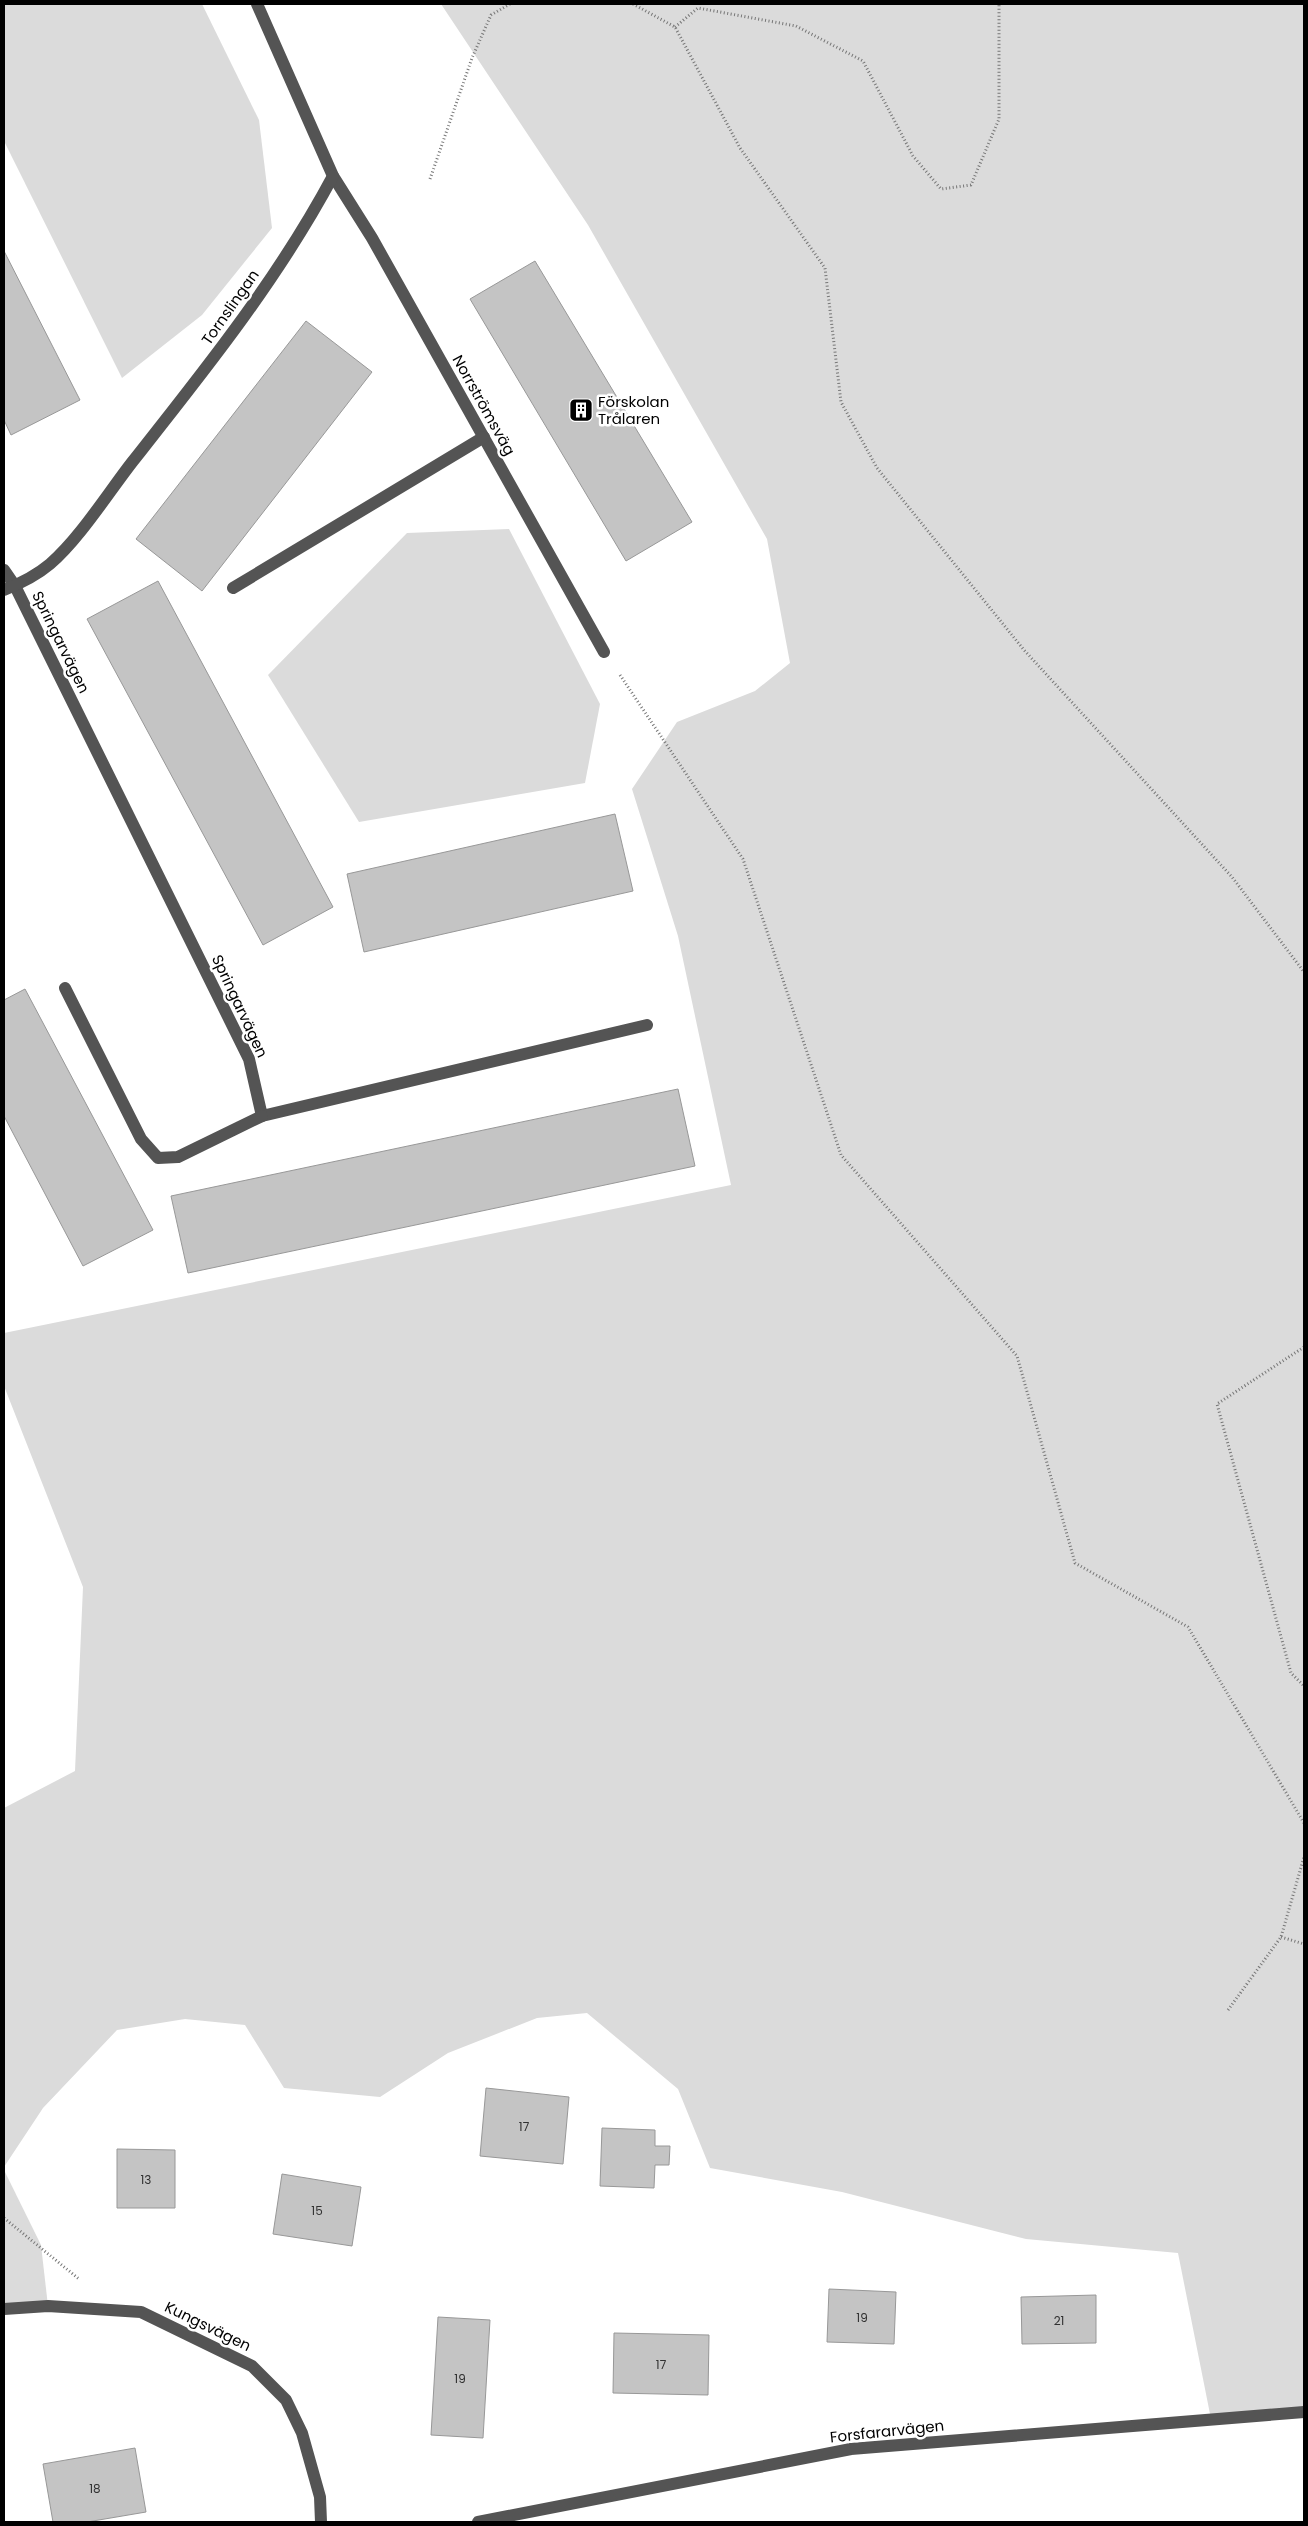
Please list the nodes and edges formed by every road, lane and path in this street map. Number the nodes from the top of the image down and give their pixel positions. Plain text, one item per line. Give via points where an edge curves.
1 (257, 4) edge
2 (510, 4) edge
3 (633, 4) edge
4 (998, 4) edge
5 (676, 27) junction
6 (333, 176) junction
7 (430, 179) dead end
8 (484, 437) junction
9 (4, 570) edge
10 (10, 588) edge
11 (233, 588) dead end
12 (604, 652) joint
13 (1304, 972) edge
14 (65, 988) dead end
15 (647, 1025) dead end
16 (262, 1116) junction
17 (1304, 1347) edge
18 (1304, 1686) edge
19 (1304, 1823) edge
20 (1304, 1857) edge
21 (1281, 1937) junction
22 (1304, 1944) edge
23 (1228, 2010) dead end
24 (4, 2218) edge
25 (76, 2275) dead end
26 (4, 2309) edge
27 (1304, 2412) edge
28 (321, 2522) edge
29 (478, 2522) edge

1 - 6 street
2 - 7 path via 491,15 472,58
3 - 5 path
4 - 5 path via 999,119 972,185 941,189 913,156 863,61 787,24 698,8
5 - 13 path via 740,148 825,268 841,402 877,468 1024,650 1232,877
6 - 8 street, Norrströmsväg via 372,238
6 - 10 street, Tornslingan via 309,222 226,344 89,520 50,564
8 - 11 street
8 - 12 street, Norrströmsväg
9 - 10 street
10 - 16 street, Springarvägen via 248,1059
12 - 19 path via 743,859 841,1155 1017,1356 1075,1563 1188,1626
14 - 16 street via 141,1139 158,1158 178,1157
15 - 16 street
17 - 18 path via 1217,1404 1291,1673
20 - 21 path
21 - 22 path
21 - 23 path
24 - 25 path
26 - 28 street, Kungsvägen via 48,2306 141,2312 252,2366 286,2400 302,2433 320,2497
27 - 29 street, Forsfararvägen via 850,2449

